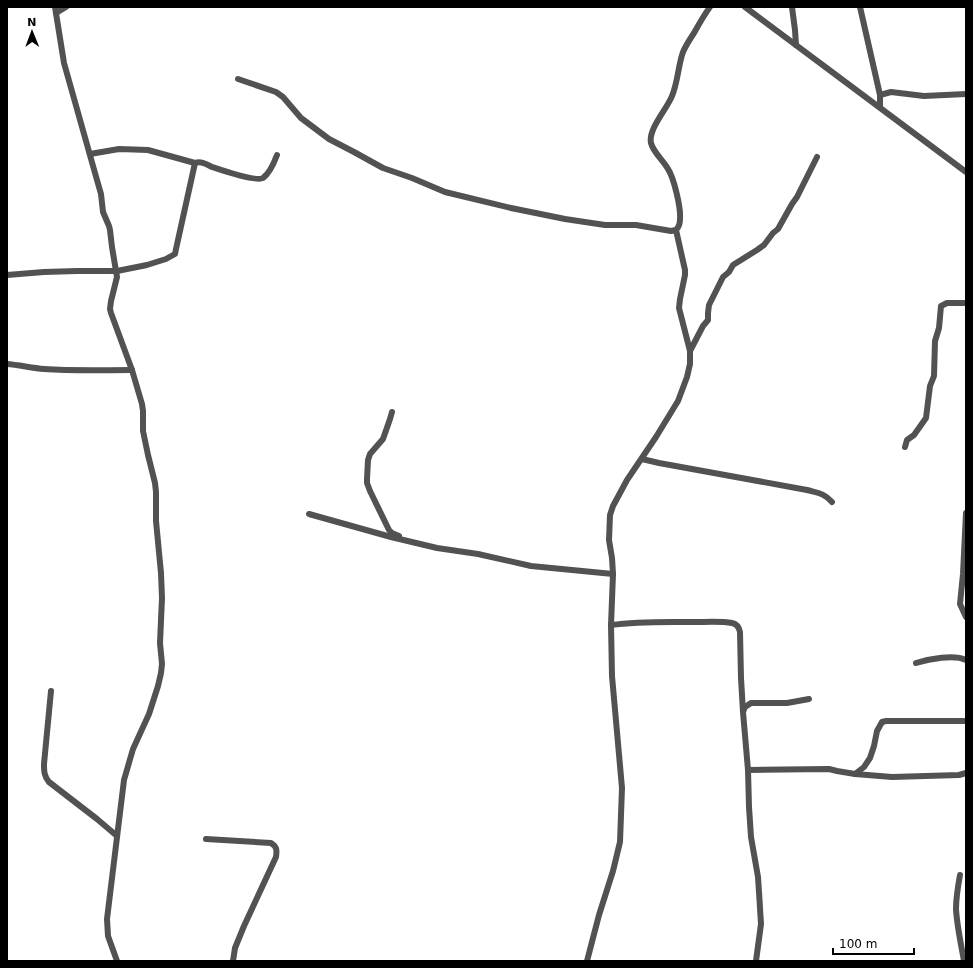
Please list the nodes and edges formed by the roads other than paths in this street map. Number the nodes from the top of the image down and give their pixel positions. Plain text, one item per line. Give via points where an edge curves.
1 (66, 7) edge
2 (710, 7) edge
3 (744, 7) edge
4 (792, 7) edge
5 (860, 7) edge
6 (55, 10) edge
7 (796, 45) junction
8 (238, 78) dead end
9 (966, 94) edge
10 (880, 95) junction
11 (880, 107) junction
12 (90, 154) junction
13 (277, 155) dead end
14 (817, 157) dead end
15 (195, 163) junction
16 (966, 172) edge
17 (676, 230) junction
18 (116, 271) junction
19 (7, 275) edge
20 (966, 303) edge
21 (690, 351) junction
22 (7, 364) edge
23 (132, 370) junction
24 (392, 412) dead end
25 (905, 447) dead end
26 (642, 459) junction
27 (832, 502) dead end
28 (966, 513) edge
29 (309, 514) dead end
30 (413, 542) junction
31 (613, 574) junction
32 (966, 617) edge
33 (611, 625) junction
34 (966, 660) edge
35 (916, 663) dead end
36 (51, 691) dead end
37 (810, 700) dead end
38 (743, 712) junction
39 (966, 721) edge
40 (748, 770) junction
41 (966, 773) edge
42 (855, 774) junction
43 (117, 836) junction
44 (206, 839) dead end
45 (960, 875) dead end
46 (117, 961) edge
47 (233, 961) edge
48 (587, 961) edge
49 (756, 961) edge
50 (964, 961) edge

1 - 6 street
2 - 17 street via 683,51 672,97 657,122 651,143 673,179 680,218
3 - 7 street
4 - 7 street
5 - 10 street
6 - 12 street via 64,63
7 - 11 street
8 - 17 street via 276,92 300,118 329,139 383,168 445,192 579,222
9 - 10 street via 924,96 892,92
10 - 11 street
11 - 16 street
12 - 15 street via 119,149 148,150
12 - 18 street via 103,212 109,226
13 - 15 street via 270,170 262,179 256,180 199,162
14 - 21 street via 778,229 757,250 733,265 723,277 709,306 708,320 702,326
15 - 18 street via 175,254 147,265
17 - 21 street via 685,270 679,308
18 - 19 street
18 - 23 street via 110,309
20 - 25 street via 947,303 941,306 940,328 935,341 934,376 930,386 926,418 914,435 907,440
21 - 26 street via 687,377 678,401
22 - 23 street via 44,369
23 - 43 street via 142,404 143,431 156,492 162,598 162,664 149,714 135,745 124,780
24 - 30 street via 383,439 370,454 367,483 389,530
26 - 27 street via 807,490 827,496
26 - 31 street via 627,480 610,515 608,540
28 - 32 street via 960,604
29 - 30 street
30 - 31 street via 531,566
31 - 33 street
33 - 38 street via 655,622 733,623 740,632
33 - 48 street via 612,676 622,788 620,842
34 - 35 street via 928,659
36 - 43 street via 44,775 49,782
37 - 38 street via 751,703
38 - 40 street
39 - 42 street via 882,722 870,758
40 - 42 street via 829,769
40 - 49 street via 751,837 758,877 761,924
41 - 42 street via 892,777
43 - 46 street via 107,919 108,936
44 - 47 street via 271,843 276,846 276,857 235,948
45 - 50 street via 956,910

